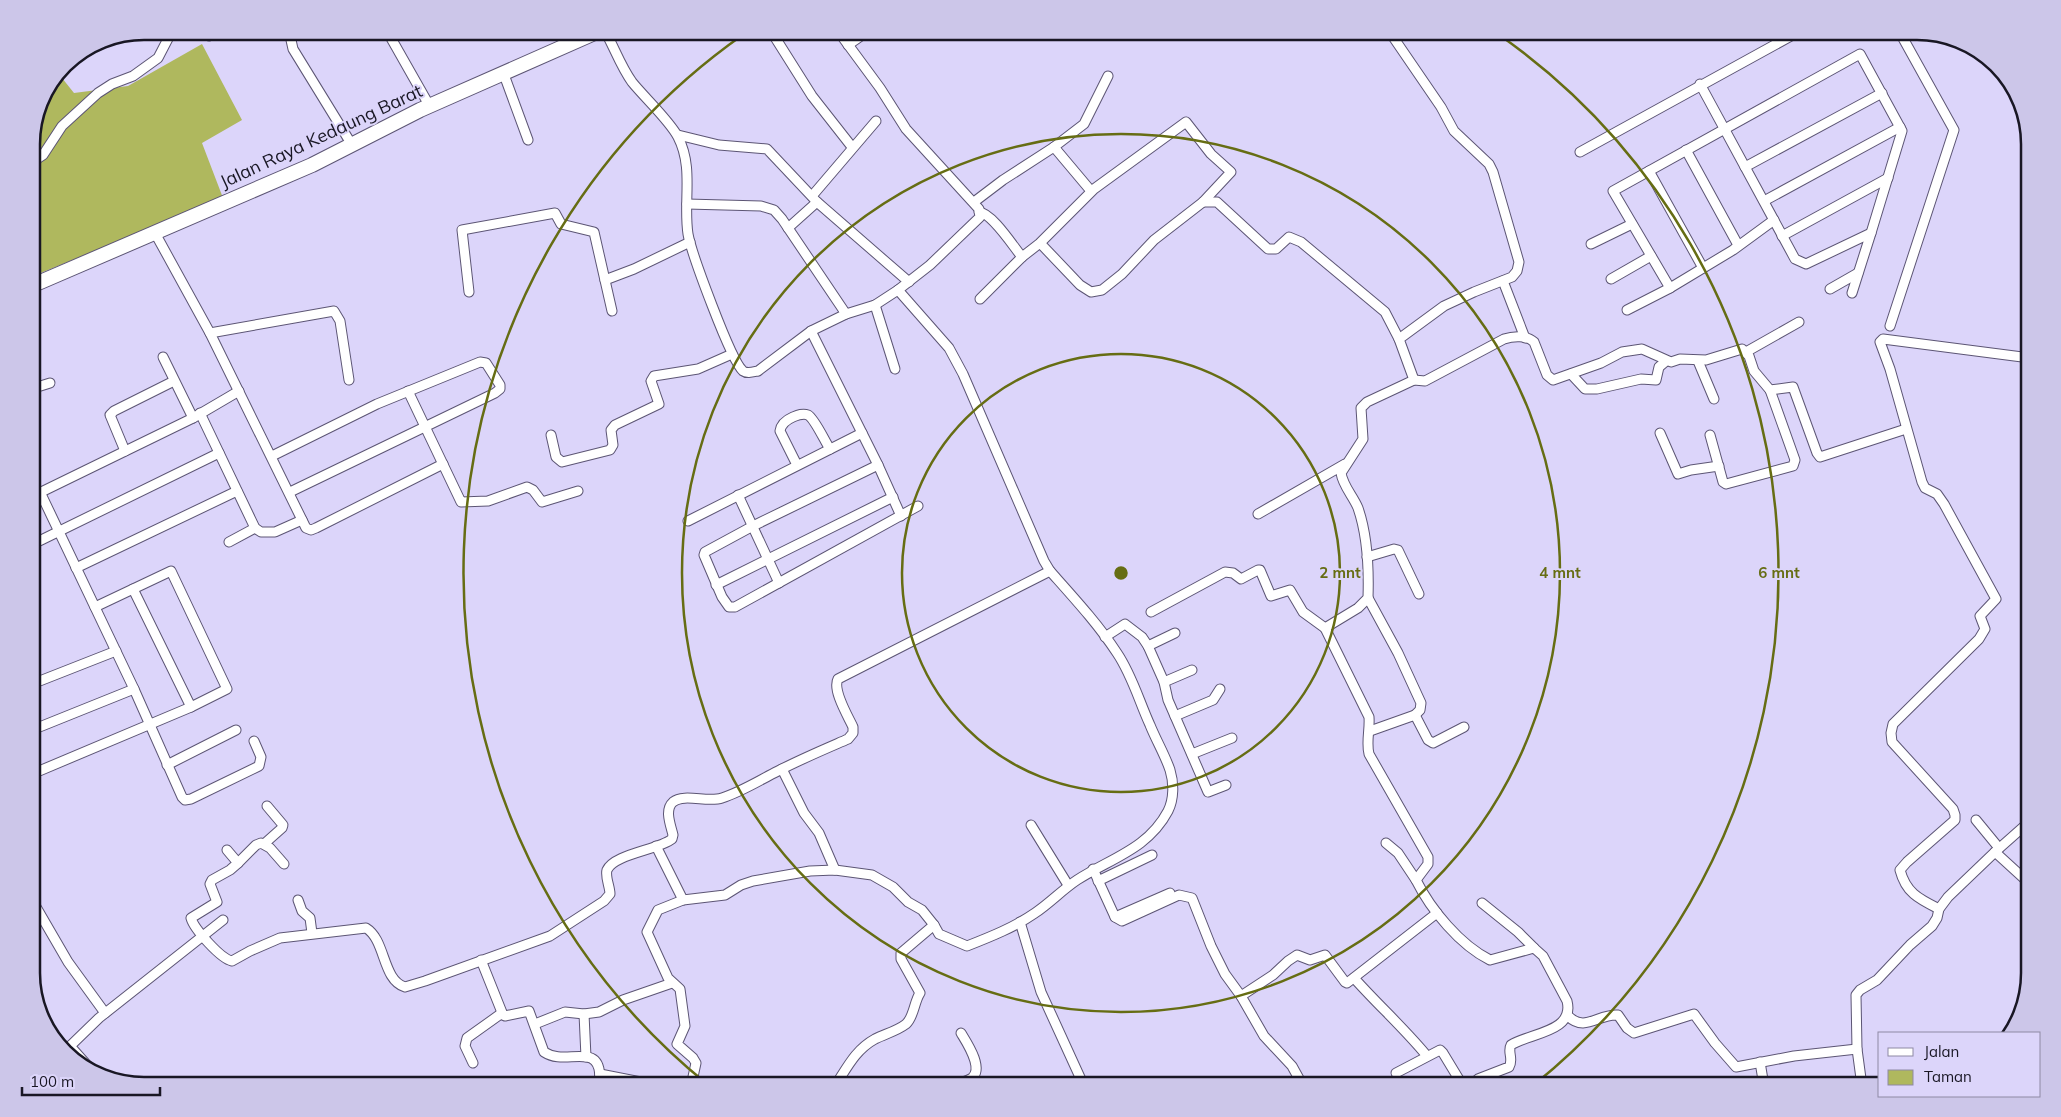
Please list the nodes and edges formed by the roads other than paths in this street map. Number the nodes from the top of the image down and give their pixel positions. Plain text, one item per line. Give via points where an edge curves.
1 (167, 40) edge
2 (291, 40) edge
3 (392, 40) edge
4 (577, 40) edge
5 (610, 40) edge
6 (778, 40) edge
7 (845, 40) edge
8 (854, 40) edge
9 (1395, 40) edge
10 (1783, 40) edge
11 (1904, 40) edge
12 (848, 44) junction
13 (503, 72) junction
14 (1108, 76) dead end
15 (1700, 84) junction
16 (1882, 93) junction
17 (429, 105) junction
18 (876, 121) dead end
19 (1900, 127) junction
20 (1724, 128) junction
21 (678, 135) junction
22 (528, 140) dead end
23 (352, 145) junction
24 (852, 147) junction
25 (1054, 147) junction
26 (1686, 150) junction
27 (1580, 152) dead end
28 (40, 157) edge
29 (1745, 167) junction
30 (1649, 171) junction
31 (1888, 178) junction
32 (1091, 191) junction
33 (814, 199) junction
34 (1764, 201) junction
35 (974, 202) junction
36 (1203, 202) junction
37 (687, 204) junction
38 (979, 212) junction
39 (1774, 220) junction
40 (1632, 224) junction
41 (788, 228) junction
42 (155, 233) junction
43 (1871, 233) junction
44 (1782, 236) junction
45 (690, 242) junction
46 (1040, 243) junction
47 (1591, 244) dead end
48 (1738, 245) junction
49 (1651, 256) junction
50 (1022, 257) junction
51 (1703, 268) junction
52 (1858, 272) junction
53 (1611, 279) dead end
54 (605, 280) junction
55 (1503, 281) junction
56 (909, 282) junction
57 (40, 283) edge
58 (1670, 288) junction
59 (1830, 289) dead end
60 (898, 290) junction
61 (469, 292) dead end
62 (1852, 293) dead end
63 (980, 299) dead end
64 (874, 305) junction
65 (1627, 310) dead end
66 (612, 311) dead end
67 (846, 314) junction
68 (1799, 322) dead end
69 (1890, 326) dead end
70 (811, 331) junction
71 (210, 333) junction
72 (1525, 338) junction
73 (1399, 339) junction
74 (1746, 352) junction
75 (732, 354) junction
76 (163, 357) dead end
77 (2021, 357) edge
78 (1666, 361) junction
79 (1698, 361) junction
80 (895, 369) dead end
81 (1571, 374) junction
82 (349, 380) dead end
83 (1414, 380) junction
84 (174, 381) junction
85 (50, 383) dead end
86 (40, 386) edge
87 (1770, 390) junction
88 (239, 391) junction
89 (408, 391) junction
90 (1714, 399) dead end
91 (196, 416) junction
92 (424, 426) junction
93 (1906, 429) junction
94 (862, 433) junction
95 (1660, 433) dead end
96 (551, 435) dead end
97 (1710, 435) dead end
98 (830, 449) junction
99 (125, 451) junction
100 (219, 453) junction
101 (272, 456) junction
102 (1347, 462) junction
103 (443, 464) junction
104 (797, 465) junction
105 (878, 465) junction
106 (1718, 466) junction
107 (237, 490) junction
108 (578, 491) dead end
109 (40, 492) edge
110 (290, 492) junction
111 (738, 495) junction
112 (893, 497) junction
113 (40, 502) edge
114 (918, 506) dead end
115 (1258, 514) dead end
116 (901, 516) junction
117 (302, 520) junction
118 (688, 521) dead end
119 (753, 526) junction
120 (255, 528) junction
121 (58, 531) junction
122 (40, 541) edge
123 (229, 542) dead end
124 (1367, 557) junction
125 (768, 558) junction
126 (76, 568) junction
127 (1050, 571) junction
128 (779, 583) junction
129 (716, 585) junction
130 (133, 589) junction
131 (1419, 594) dead end
132 (1368, 598) junction
133 (95, 608) junction
134 (1151, 612) dead end
135 (1326, 628) junction
136 (1175, 633) dead end
137 (1105, 637) junction
138 (1148, 646) junction
139 (116, 651) junction
140 (1192, 670) dead end
141 (40, 681) edge
142 (1164, 682) junction
143 (134, 689) junction
144 (1220, 689) dead end
145 (191, 707) junction
146 (1415, 715) junction
147 (1175, 716) junction
148 (150, 725) junction
149 (40, 727) edge
150 (1464, 727) dead end
151 (236, 730) dead end
152 (1370, 730) junction
153 (1232, 738) dead end
154 (254, 741) dead end
155 (1192, 754) junction
156 (167, 765) junction
157 (782, 769) junction
158 (40, 771) edge
159 (1226, 785) dead end
160 (267, 806) dead end
161 (1976, 820) dead end
162 (1031, 825) dead end
163 (2021, 829) edge
164 (1386, 843) dead end
165 (264, 844) junction
166 (656, 846) junction
167 (227, 850) dead end
168 (1997, 850) junction
169 (1152, 855) dead end
170 (238, 863) junction
171 (284, 864) dead end
172 (1093, 869) junction
173 (836, 870) junction
174 (2021, 875) edge
175 (1416, 880) junction
176 (1098, 881) junction
177 (1068, 886) junction
178 (1170, 893) dead end
179 (298, 900) dead end
180 (683, 900) junction
181 (1482, 903) dead end
182 (1939, 909) junction
183 (1437, 913) junction
184 (40, 914) edge
185 (1115, 917) junction
186 (223, 920) dead end
187 (1020, 922) junction
188 (934, 925) junction
189 (312, 933) junction
190 (204, 937) junction
191 (1534, 948) junction
192 (481, 960) junction
193 (1354, 978) junction
194 (672, 982) junction
195 (1241, 996) junction
196 (105, 1013) junction
197 (502, 1013) junction
198 (584, 1014) junction
199 (1568, 1016) junction
200 (535, 1024) junction
201 (962, 1033) dead end
202 (70, 1046) edge
203 (1857, 1049) junction
204 (1427, 1056) junction
205 (586, 1057) junction
206 (1760, 1062) junction
207 (473, 1063) dead end
208 (1396, 1073) dead end
209 (600, 1074) junction
210 (600, 1077) edge
211 (615, 1077) edge
212 (693, 1077) edge
213 (841, 1077) edge
214 (972, 1077) edge
215 (1080, 1077) edge
216 (1298, 1077) edge
217 (1458, 1077) edge
218 (1483, 1077) edge
219 (1762, 1077) edge
220 (1861, 1077) edge

1 - 28 street via 158,58 133,76 98,93 62,126
2 - 23 street via 293,49
3 - 17 street
4 - 13 street, Jalan Raya Kedaung Barat
5 - 21 street via 630,80
6 - 24 street via 812,96
7 - 12 street
8 - 12 street
9 - 55 street via 1454,131 1493,172 1519,262 1515,274
10 - 15 street
11 - 69 street via 1954,130
12 - 35 street via 906,129
13 - 17 street, Jalan Raya Kedaung Barat
13 - 22 street
14 - 25 street via 1084,124
15 - 20 street
15 - 27 street
16 - 19 street
16 - 20 street via 1860,54
16 - 29 street
17 - 23 street, Jalan Raya Kedaung Barat
18 - 24 street
19 - 31 street via 1902,131
19 - 34 street
20 - 26 street
20 - 29 street
21 - 33 street via 719,145 767,149
21 - 37 street via 685,155
23 - 42 street, Jalan Raya Kedaung Barat
24 - 33 street
25 - 32 street
25 - 35 street
26 - 30 street
26 - 48 street
29 - 34 street
30 - 40 street via 1613,191
30 - 51 street
31 - 43 street
31 - 44 street
32 - 36 street via 1186,122 1211,154 1232,172
32 - 46 street
33 - 41 street
33 - 56 street
34 - 39 street
35 - 38 street
36 - 46 street via 1154,240 1102,290 1091,292 1080,285
36 - 73 street via 1217,202 1268,249 1274,250 1290,237 1301,242 1385,312
37 - 41 street via 761,206 774,210
37 - 45 street
38 - 50 street via 985,212 991,218
38 - 56 street via 980,217
39 - 44 street
39 - 48 street
40 - 47 street
40 - 49 street
41 - 67 street
42 - 57 street, Jalan Raya Kedaung Barat
42 - 71 street
43 - 44 street via 1806,264 1795,259
43 - 52 street
45 - 54 street
45 - 75 street
46 - 50 street
48 - 51 street
49 - 53 street
49 - 58 street
50 - 63 street
51 - 58 street
52 - 59 street
52 - 62 street
54 - 61 street via 594,232 561,224 555,213 462,230
54 - 66 street
55 - 72 street
55 - 73 street via 1444,306
56 - 60 street
58 - 65 street
60 - 64 street
60 - 127 street via 949,348
64 - 67 street
64 - 80 street
67 - 70 street
68 - 74 street
70 - 75 street via 758,371 748,373 742,370
70 - 94 street
71 - 82 street via 334,311 340,321
71 - 88 street
72 - 81 street via 1534,342 1546,375 1551,379
72 - 83 street via 1504,339 1425,381
73 - 83 street
74 - 79 street via 1740,349
74 - 87 street via 1754,371
75 - 96 street via 698,369 654,376 651,381 659,404 614,426 610,450 562,462 556,457
76 - 84 street
77 - 93 street via 1881,340
78 - 79 street
78 - 81 street via 1642,349 1622,352
78 - 81 street via 1659,367 1656,380 1641,379 1585,389
79 - 90 street
83 - 102 street via 1367,402 1361,408 1364,436
84 - 91 street
84 - 99 street via 110,415
85 - 86 street
87 - 93 street via 1793,387 1820,457
87 - 106 street via 1795,460 1793,466 1728,484 1723,482
88 - 91 street
88 - 101 street
89 - 92 street
89 - 92 street via 483,362 500,385 495,393
89 - 101 street
91 - 99 street
91 - 100 street
92 - 103 street
92 - 110 street
93 - 182 street via 1925,488 1937,494 1944,504 1996,599 1980,616 1985,629 1980,639 1893,724 1891,733 1892,742 1953,809 1955,816 1955,820 1900,870 1911,893
94 - 98 street
94 - 105 street
95 - 106 street via 1677,474
97 - 106 street
98 - 104 street
98 - 104 street via 808,415 787,420 780,431
99 - 109 street
100 - 107 street
100 - 121 street
101 - 110 street
102 - 115 street
102 - 124 street via 1342,476 1358,508
103 - 108 street via 461,502 488,500 527,486 542,502
103 - 117 street via 316,528 308,529
104 - 111 street
105 - 112 street
105 - 119 street
107 - 120 street
107 - 126 street
110 - 117 street
111 - 118 street
111 - 119 street
112 - 116 street
112 - 125 street
113 - 121 street
114 - 116 street
116 - 128 street
117 - 120 street via 275,532 260,532
119 - 125 street
119 - 129 street via 705,552
120 - 123 street
121 - 122 street
121 - 126 street
124 - 131 street via 1398,550
124 - 132 street
125 - 128 street
125 - 129 street
126 - 133 street
127 - 137 street
127 - 157 street via 838,679 836,690 853,726 851,736
128 - 129 street via 730,608
130 - 133 street
130 - 145 street
130 - 145 street via 171,571 227,689
132 - 135 street
132 - 146 street via 1412,680 1421,704
133 - 139 street
134 - 135 street via 1225,572 1241,579 1258,570 1271,596 1290,590 1303,612
135 - 152 street via 1369,717
136 - 138 street
137 - 138 street via 1126,624
137 - 172 street via 1130,676 1167,763 1172,798 1169,809 1150,836 1135,848
138 - 142 street
139 - 141 street
139 - 143 street
140 - 142 street
142 - 147 street
143 - 148 street
143 - 149 street
144 - 147 street via 1213,700
145 - 148 street
146 - 150 street via 1431,743
146 - 152 street
147 - 155 street
148 - 156 street
148 - 158 street
151 - 156 street
152 - 175 street via 1369,754 1428,857 1428,864
153 - 155 street
154 - 156 street via 261,757 259,766 191,799 182,797
155 - 159 street via 1208,792
157 - 166 street via 719,799 684,798 674,801 668,814 673,837
157 - 173 street
160 - 165 street via 282,828
161 - 168 street
162 - 177 street
163 - 168 street
164 - 175 street via 1394,848
165 - 170 street via 256,845
165 - 171 street
166 - 180 street
166 - 192 street via 611,866 607,873 610,894 604,901 550,936
167 - 170 street
168 - 174 street
168 - 182 street via 1948,896
169 - 176 street
170 - 190 street via 212,880 210,884 217,902 191,918
172 - 176 street
172 - 177 street
173 - 180 street via 753,881 725,895
173 - 188 street via 872,875 922,910
175 - 183 street
176 - 185 street
177 - 187 street
178 - 185 street
179 - 189 street via 302,911 310,918
180 - 194 street via 658,910 647,930
181 - 191 street
182 - 203 street via 1932,926 1877,980 1856,995
183 - 191 street via 1454,932 1490,960
183 - 193 street
184 - 196 street via 68,962
185 - 195 street via 1124,921 1179,895 1192,898 1220,965
186 - 190 street
187 - 188 street via 967,946 939,934
187 - 215 street via 1041,992
188 - 213 street via 901,953 901,959 920,993 910,1019 859,1050
189 - 190 street via 280,938 232,961 225,959
189 - 192 street via 366,928 375,936 395,981 405,987
190 - 196 street
191 - 199 street via 1543,956 1559,983 1567,1001
192 - 197 street
193 - 195 street via 1345,982 1325,955 1310,960 1297,956
193 - 204 street
194 - 198 street via 599,1012
194 - 212 street via 680,989 686,1026 678,1045 696,1063
195 - 216 street via 1264,1036 1292,1066
196 - 202 street
197 - 200 street via 505,1016 528,1010
197 - 207 street via 467,1038 465,1046
198 - 200 street via 562,1013
198 - 205 street
199 - 206 street via 1583,1024 1618,1014 1634,1033 1694,1014 1734,1066
199 - 218 street via 1549,1030 1511,1045 1510,1066
200 - 205 street via 542,1050 546,1053 558,1058
201 - 214 street via 974,1056 976,1070
203 - 206 street
203 - 220 street
204 - 208 street
204 - 217 street via 1442,1051
205 - 209 street via 595,1062
206 - 219 street
209 - 210 street
209 - 211 street

